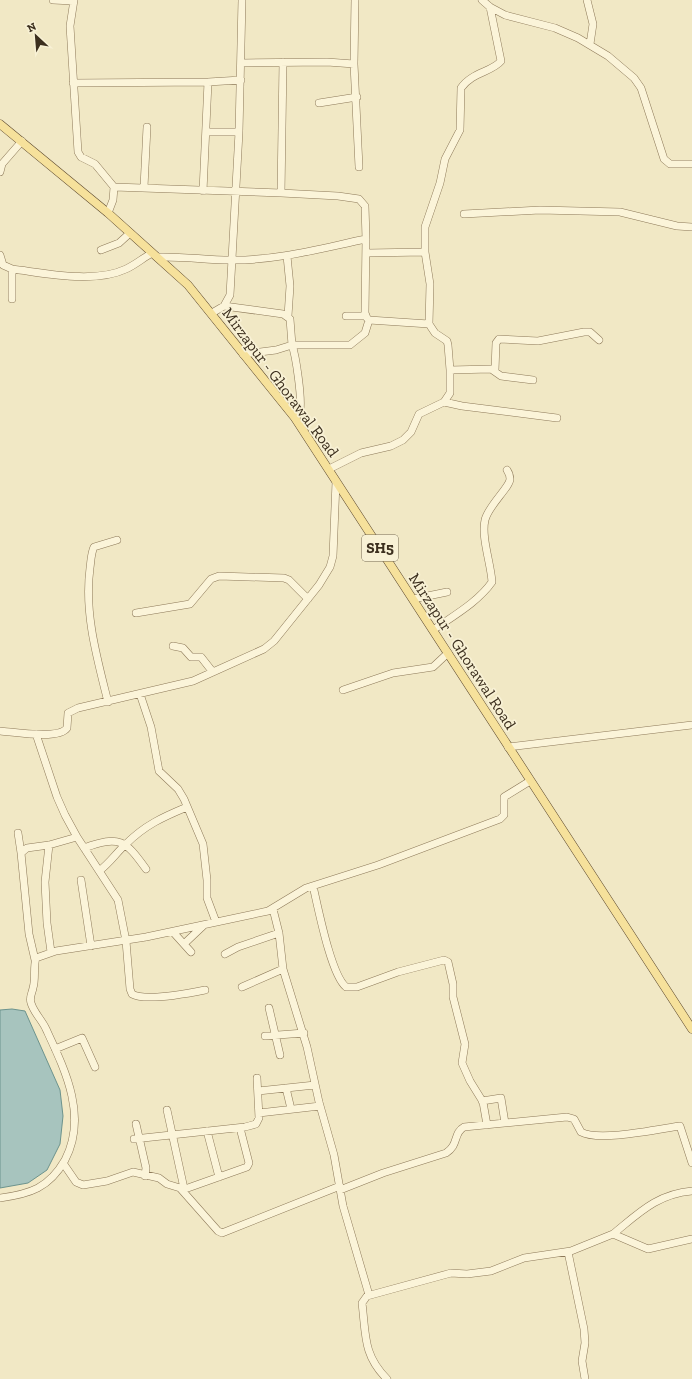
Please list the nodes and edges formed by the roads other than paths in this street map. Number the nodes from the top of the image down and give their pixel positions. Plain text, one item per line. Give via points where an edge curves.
1 (53, 0) edge
2 (242, 0) edge
3 (355, 0) edge
4 (482, 0) edge
5 (587, 0) edge
6 (74, 1) edge
7 (490, 7) junction
8 (590, 44) junction
9 (284, 62) junction
10 (241, 63) junction
11 (354, 64) junction
12 (241, 80) junction
13 (208, 82) junction
14 (73, 83) junction
15 (357, 97) junction
16 (319, 103) dead end
17 (0, 124) edge
18 (147, 127) dead end
19 (207, 132) junction
20 (239, 132) junction
21 (22, 141) junction
22 (692, 164) edge
23 (359, 167) dead end
24 (0, 172) edge
25 (114, 187) junction
26 (144, 187) junction
27 (203, 191) junction
28 (236, 192) junction
29 (280, 193) junction
30 (108, 213) junction
31 (464, 214) dead end
32 (692, 227) edge
33 (130, 233) junction
34 (366, 239) junction
35 (102, 250) dead end
36 (367, 252) junction
37 (425, 252) junction
38 (0, 255) edge
39 (155, 255) junction
40 (287, 256) junction
41 (231, 260) junction
42 (12, 270) junction
43 (12, 299) dead end
44 (224, 306) junction
45 (212, 313) junction
46 (288, 316) junction
47 (346, 316) dead end
48 (367, 318) junction
49 (429, 324) junction
50 (599, 340) dead end
51 (292, 345) junction
52 (243, 354) junction
53 (450, 370) junction
54 (495, 370) junction
55 (533, 380) dead end
56 (444, 402) junction
57 (295, 418) junction
58 (557, 418) dead end
59 (329, 469) junction
60 (507, 470) dead end
61 (336, 482) junction
62 (117, 540) dead end
63 (447, 592) dead end
64 (308, 599) junction
65 (413, 599) junction
66 (136, 613) dead end
67 (433, 630) junction
68 (173, 646) dead end
69 (448, 653) junction
70 (212, 672) junction
71 (343, 690) dead end
72 (140, 694) junction
73 (108, 702) junction
74 (692, 725) edge
75 (0, 731) edge
76 (36, 734) junction
77 (508, 747) junction
78 (530, 781) junction
79 (188, 807) junction
80 (18, 833) dead end
81 (77, 837) junction
82 (49, 845) junction
83 (124, 845) junction
84 (84, 848) junction
85 (21, 853) junction
86 (146, 869) dead end
87 (99, 871) junction
88 (81, 880) dead end
89 (313, 886) junction
90 (273, 910) junction
91 (216, 922) junction
92 (204, 925) junction
93 (173, 932) junction
94 (279, 933) junction
95 (126, 941) junction
96 (185, 943) junction
97 (91, 946) junction
98 (51, 952) junction
99 (191, 952) dead end
100 (225, 954) dead end
101 (35, 960) junction
102 (283, 969) junction
103 (242, 987) dead end
104 (204, 990) dead end
105 (269, 1008) dead end
106 (692, 1029) edge
107 (304, 1033) junction
108 (277, 1035) junction
109 (265, 1036) dead end
110 (54, 1049) junction
111 (280, 1055) dead end
112 (95, 1067) dead end
113 (257, 1078) dead end
114 (315, 1085) junction
115 (286, 1088) junction
116 (258, 1091) junction
117 (482, 1101) junction
118 (320, 1106) junction
119 (291, 1109) junction
120 (167, 1110) dead end
121 (259, 1113) junction
122 (505, 1123) junction
123 (136, 1124) dead end
124 (487, 1125) junction
125 (240, 1128) junction
126 (207, 1132) junction
127 (173, 1135) junction
128 (137, 1139) junction
129 (692, 1162) edge
130 (63, 1163) junction
131 (145, 1176) junction
132 (219, 1177) junction
133 (340, 1188) junction
134 (185, 1191) junction
135 (692, 1191) edge
136 (0, 1198) edge
137 (613, 1234) junction
138 (692, 1239) edge
139 (568, 1252) junction
140 (369, 1295) junction
141 (387, 1379) edge
142 (585, 1379) edge

1 - 6 street
2 - 10 street
3 - 11 street
4 - 7 street
5 - 8 street via 593,24
6 - 14 street via 70,26
7 - 8 street via 509,17 560,30
7 - 37 street via 501,61 478,73 461,88 460,130 445,159 440,183 429,211 425,227
8 - 22 street via 618,64 640,85 658,144 667,162
9 - 10 street
9 - 11 street
9 - 29 street
10 - 12 street
11 - 15 street
12 - 13 street
12 - 20 street
13 - 14 street
13 - 19 street
14 - 25 street via 79,155 95,164
15 - 16 street
15 - 23 street
17 - 21 main road, Mirzapur - Ghorawal Road / SH5
18 - 26 street
19 - 20 street
19 - 27 street
20 - 28 street
21 - 24 street via 2,164
21 - 30 main road, Mirzapur - Ghorawal Road / SH5
25 - 26 street
25 - 30 street
26 - 27 street
27 - 28 street
28 - 29 street
28 - 41 street
29 - 34 street via 359,199 365,206
30 - 33 main road, Mirzapur - Ghorawal Road / SH5
31 - 32 street via 540,210 620,212 677,226
33 - 35 street
33 - 39 main road, Mirzapur - Ghorawal Road / SH5
34 - 36 street
34 - 40 street
36 - 37 street
36 - 48 street
37 - 49 street via 430,284
38 - 42 street via 3,265
39 - 41 street
39 - 42 street via 125,270 103,276 86,277
39 - 45 main road, Mirzapur - Ghorawal Road / SH5 via 188,285
40 - 41 street
40 - 46 street via 290,286
41 - 44 street via 230,295
42 - 43 street
44 - 45 street
44 - 46 street
45 - 52 main road, Mirzapur - Ghorawal Road / SH5
46 - 51 street
47 - 48 street
48 - 49 street
48 - 51 street via 363,335 350,345
49 - 53 street via 435,333 447,341
50 - 54 street via 590,332 538,341 502,338 496,343
51 - 52 street via 276,350
51 - 57 street via 296,358 300,407
52 - 57 main road, Mirzapur - Ghorawal Road / SH5
53 - 54 street
53 - 56 street via 450,394
54 - 55 street via 501,376
56 - 58 street
56 - 59 street via 420,414 411,432 403,440 391,446 361,453
57 - 59 main road, Mirzapur - Ghorawal Road / SH5
59 - 61 main road, Mirzapur - Ghorawal Road / SH5
60 - 67 street via 509,484 492,505 485,520 484,530 492,582 461,610
61 - 64 street via 333,556 330,567
61 - 65 main road, Mirzapur - Ghorawal Road / SH5
62 - 73 street via 94,547 87,590 96,651
63 - 65 street
64 - 66 street via 284,578 219,576 211,578 190,604
64 - 70 street via 274,641 264,649
65 - 67 main road, Mirzapur - Ghorawal Road / SH5
67 - 69 main road, Mirzapur - Ghorawal Road / SH5
68 - 70 street via 182,648 190,657 201,657
69 - 71 street via 433,667 393,673
69 - 77 main road, Mirzapur - Ghorawal Road / SH5
70 - 72 street via 193,681
72 - 73 street
72 - 79 street via 151,727 159,771 178,789
73 - 76 street via 78,708 68,713 65,731
74 - 77 street
75 - 76 street
76 - 81 street via 57,797
77 - 78 main road, Mirzapur - Ghorawal Road / SH5
78 - 89 street via 504,797 504,815 500,819 378,865
78 - 106 main road, Mirzapur - Ghorawal Road / SH5
79 - 83 street via 152,822
79 - 91 street via 203,844 207,898
80 - 85 street
81 - 82 street
81 - 84 street
82 - 85 street via 27,848
82 - 98 street via 46,882
83 - 84 street via 110,840
83 - 86 street via 132,850
83 - 87 street
84 - 87 street
85 - 101 street via 29,934
87 - 95 street via 118,900
88 - 97 street
89 - 90 street
89 - 117 street via 333,963 346,987 357,987 398,972 447,960 465,1044 462,1063
90 - 91 street
90 - 94 street
91 - 92 street
92 - 93 street
92 - 96 street
93 - 95 street
93 - 96 street
94 - 100 street
94 - 102 street
95 - 97 street
95 - 104 street via 130,989 134,996 168,996
96 - 99 street
97 - 98 street
98 - 101 street
101 - 110 street via 30,1001 46,1028
102 - 103 street
102 - 107 street
105 - 108 street
107 - 108 street
107 - 114 street
108 - 109 street
108 - 111 street
110 - 112 street via 82,1038
110 - 130 street via 66,1076 74,1104 72,1142
113 - 116 street
114 - 115 street
114 - 118 street
115 - 116 street
115 - 119 street
116 - 121 street
117 - 122 street via 500,1098
117 - 124 street
118 - 119 street
118 - 133 street
119 - 121 street
120 - 127 street
121 - 125 street via 260,1118 256,1124
122 - 124 street
122 - 129 street via 567,1117 574,1119 581,1132 598,1135 680,1126
123 - 128 street
124 - 133 street via 462,1128 454,1147 446,1153
125 - 126 street
125 - 132 street via 248,1165 239,1171
126 - 127 street
126 - 132 street
127 - 128 street
127 - 134 street
128 - 131 street via 146,1168
130 - 131 street via 76,1182 83,1185 107,1181 133,1172
130 - 136 street via 39,1189
131 - 134 street via 159,1178
132 - 134 street
133 - 134 street via 222,1233
133 - 140 street
135 - 137 street via 672,1194 654,1202
137 - 138 street via 648,1248
137 - 139 street
139 - 140 street via 524,1258 491,1271 451,1273
139 - 142 street via 584,1329 582,1361
140 - 141 street via 362,1303 368,1350 377,1369

